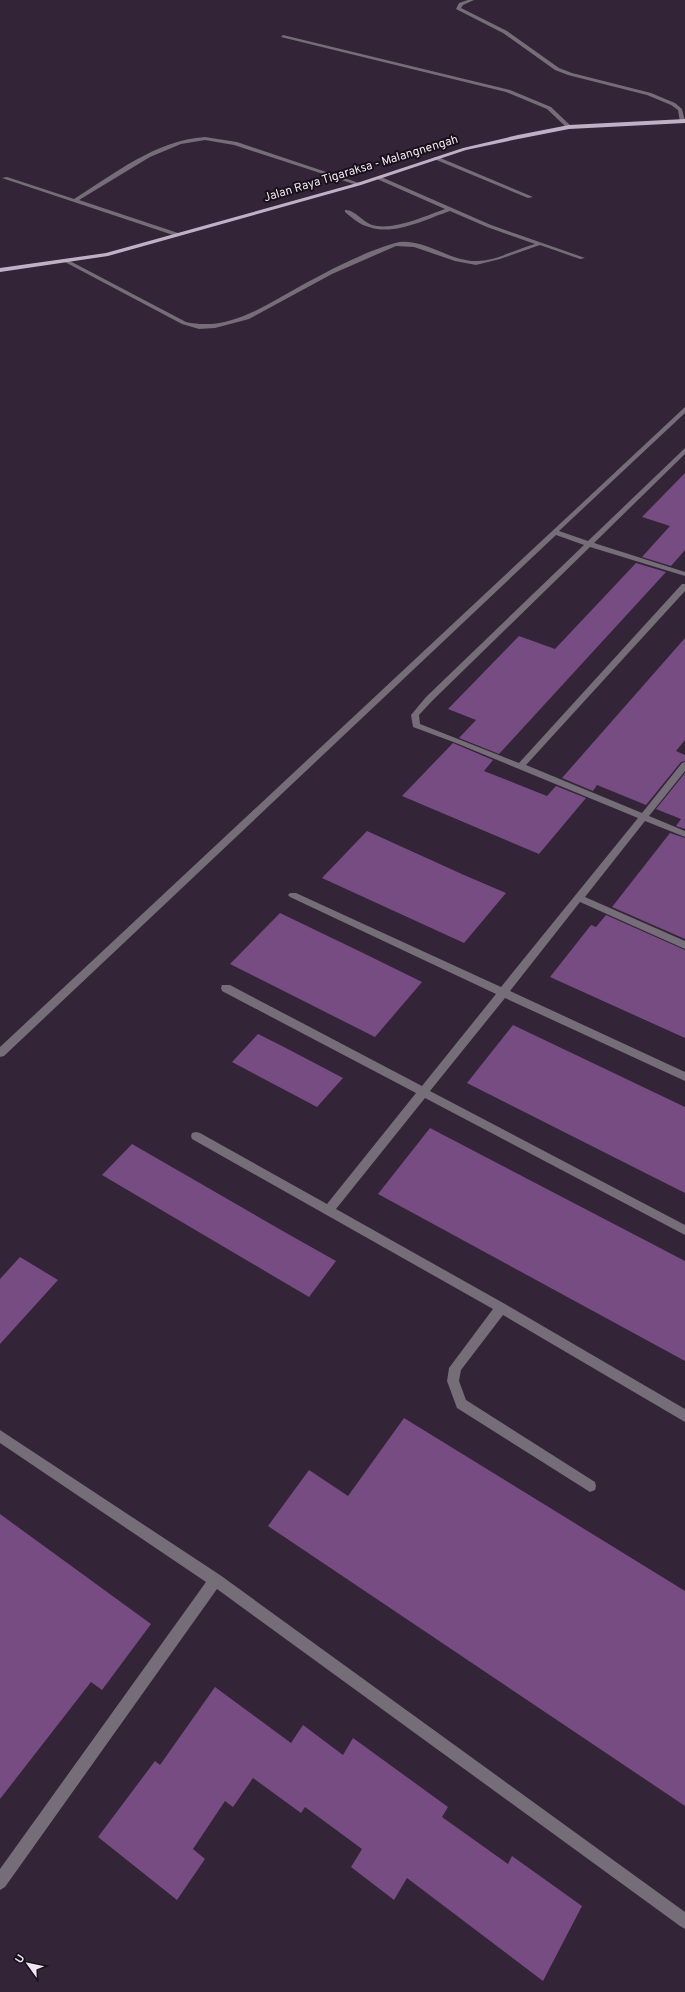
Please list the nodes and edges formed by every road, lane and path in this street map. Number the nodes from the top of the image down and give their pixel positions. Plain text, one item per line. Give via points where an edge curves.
1 (472, 0) edge
2 (283, 36) dead end
3 (684, 121) edge
4 (568, 127) junction
5 (436, 158) junction
6 (5, 178) dead end
7 (379, 178) junction
8 (359, 184) junction
9 (530, 197) dead end
10 (76, 200) junction
11 (451, 209) junction
12 (347, 211) dead end
13 (176, 234) junction
14 (540, 244) junction
15 (582, 258) dead end
16 (66, 261) junction
17 (0, 270) edge
18 (685, 409) edge
19 (685, 450) edge
20 (555, 532) junction
21 (589, 544) junction
22 (685, 574) edge
23 (685, 586) edge
24 (685, 765) edge
25 (521, 766) junction
26 (643, 817) junction
27 (685, 834) edge
28 (293, 895) dead end
29 (579, 898) junction
30 (685, 945) edge
31 (226, 988) dead end
32 (502, 993) junction
33 (0, 1053) edge
34 (685, 1077) edge
35 (422, 1092) junction
36 (196, 1136) dead end
37 (329, 1210) junction
38 (685, 1230) edge
39 (501, 1308) junction
40 (685, 1416) edge
41 (0, 1436) edge
42 (590, 1486) dead end
43 (215, 1580) junction
44 (0, 1882) edge
45 (685, 1921) edge

1 - 3 street via 458,8 505,32 557,69 660,98 680,109
2 - 4 street via 508,91 549,108
3 - 4 main road, Jalan Raya Tigaraksa - Malangnengah
4 - 5 main road, Jalan Raya Tigaraksa - Malangnengah via 465,149
5 - 7 main road, Jalan Raya Tigaraksa - Malangnengah
5 - 9 street
6 - 10 street
7 - 8 main road, Jalan Raya Tigaraksa - Malangnengah
7 - 11 street
8 - 10 street via 208,138 194,140 155,154
8 - 13 main road, Jalan Raya Tigaraksa - Malangnengah
10 - 13 street
11 - 12 street via 380,229 369,226
11 - 14 street
13 - 16 main road, Jalan Raya Tigaraksa - Malangnengah via 106,255
14 - 15 street
14 - 16 street via 477,263 397,244 347,264 244,319 204,327 184,323
16 - 17 main road, Jalan Raya Tigaraksa - Malangnengah
18 - 20 street
19 - 21 street
20 - 21 street
20 - 33 street
21 - 22 street
21 - 25 street via 415,715 416,725
23 - 25 street
24 - 26 street
25 - 26 street
26 - 27 street
26 - 29 street
28 - 32 street
29 - 30 street
29 - 32 street
31 - 35 street
32 - 34 street
32 - 35 street
35 - 37 street
35 - 38 street
36 - 37 street
37 - 39 street
39 - 40 street
39 - 42 street via 454,1368 453,1381 461,1404
41 - 43 street
43 - 44 street
43 - 45 street

